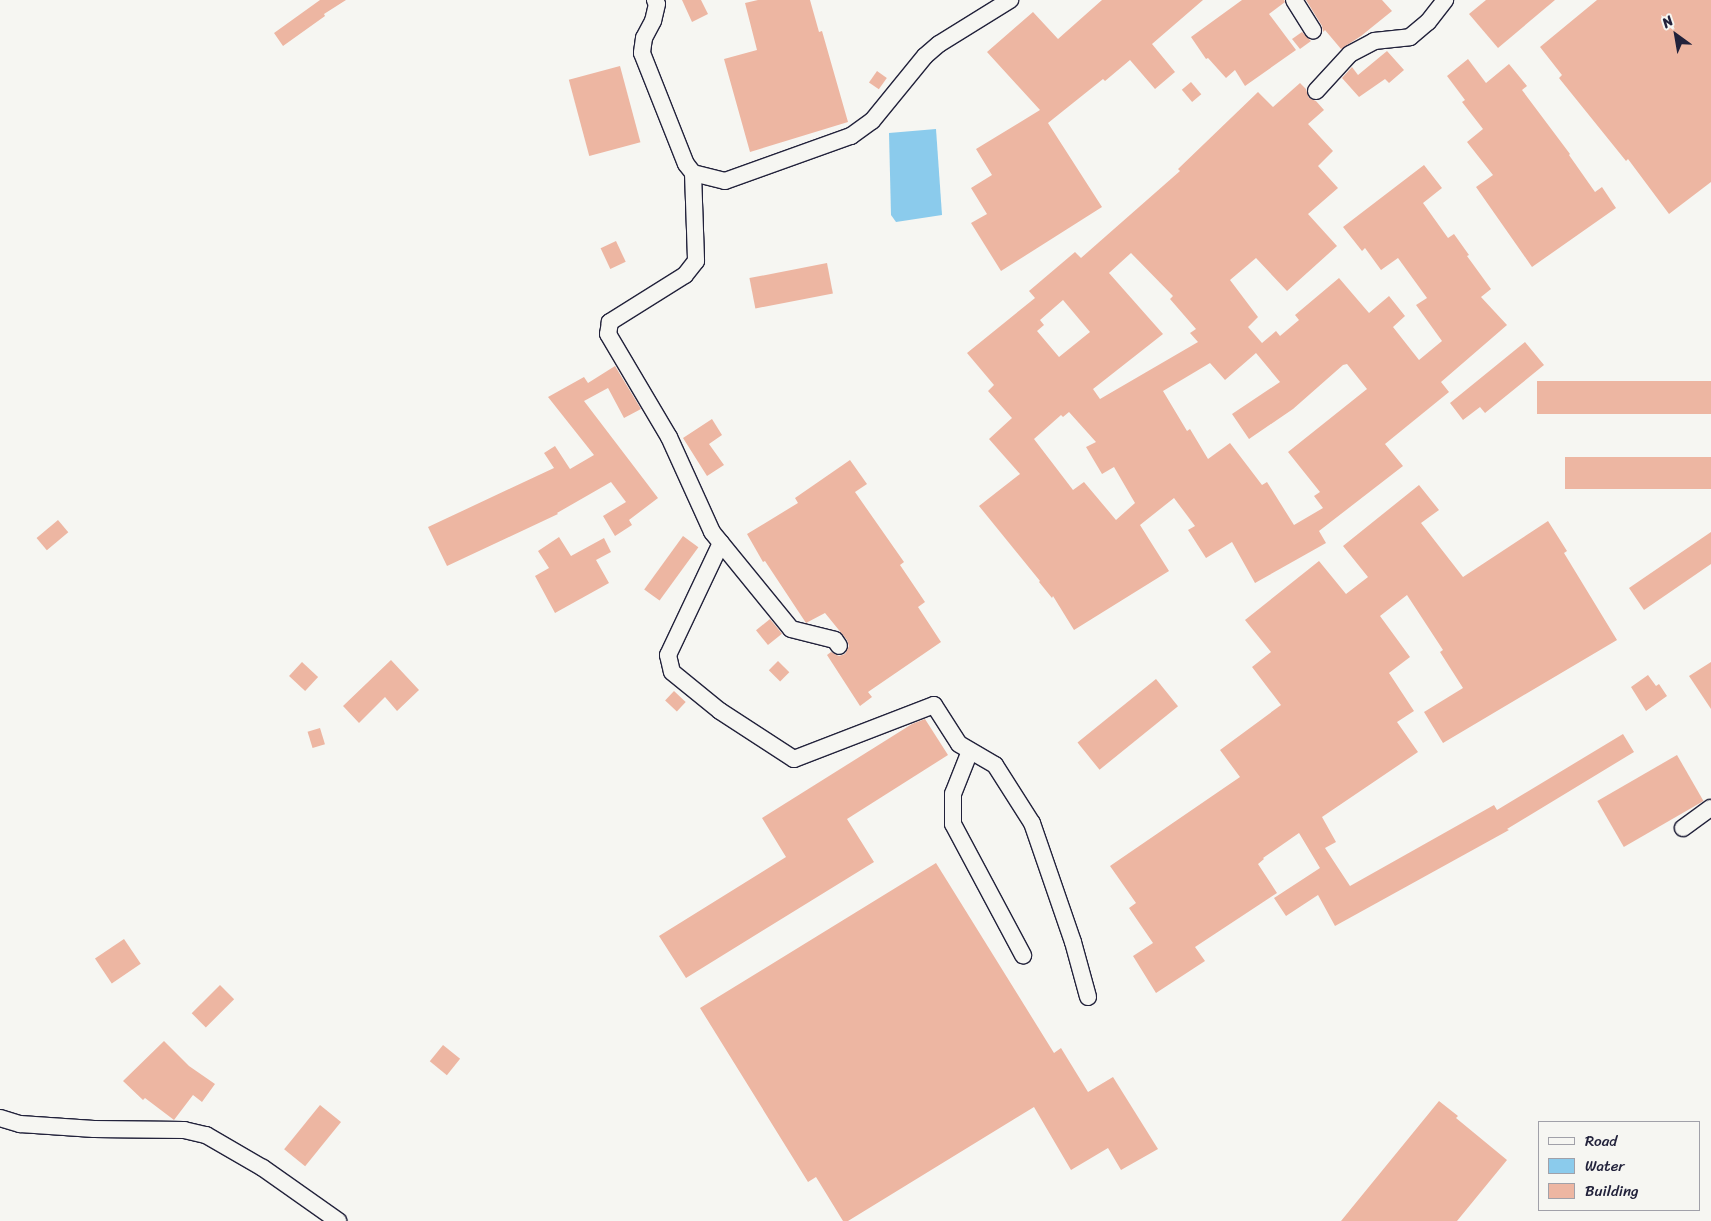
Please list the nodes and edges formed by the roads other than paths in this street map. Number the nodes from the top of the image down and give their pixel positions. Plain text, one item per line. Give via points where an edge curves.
1 (655, 0) edge
2 (1010, 0) edge
3 (1294, 0) edge
4 (1445, 0) edge
5 (1313, 31) dead end
6 (1316, 91) dead end
7 (693, 173) junction
8 (721, 543) junction
9 (839, 646) dead end
10 (970, 751) junction
11 (1711, 808) edge
12 (1683, 828) dead end
13 (1023, 955) dead end
14 (1088, 997) dead end
15 (0, 1118) edge
16 (338, 1221) edge

1 - 7 street via 653,21 644,38 642,53 686,164
2 - 7 street via 939,44 925,56 872,121 851,136 725,181
3 - 5 street
4 - 6 street via 1428,22 1410,37 1374,41 1350,54
7 - 8 street via 696,262 685,275 610,322 608,334 669,436 712,532
8 - 9 street via 791,629 835,640
8 - 10 street via 668,655 672,672 720,711 794,760 934,705 959,744
10 - 13 street via 953,794 952,824
10 - 14 street via 995,766 1032,823 1073,942
11 - 12 street
15 - 16 street via 20,1124 184,1130 206,1135 263,1168

